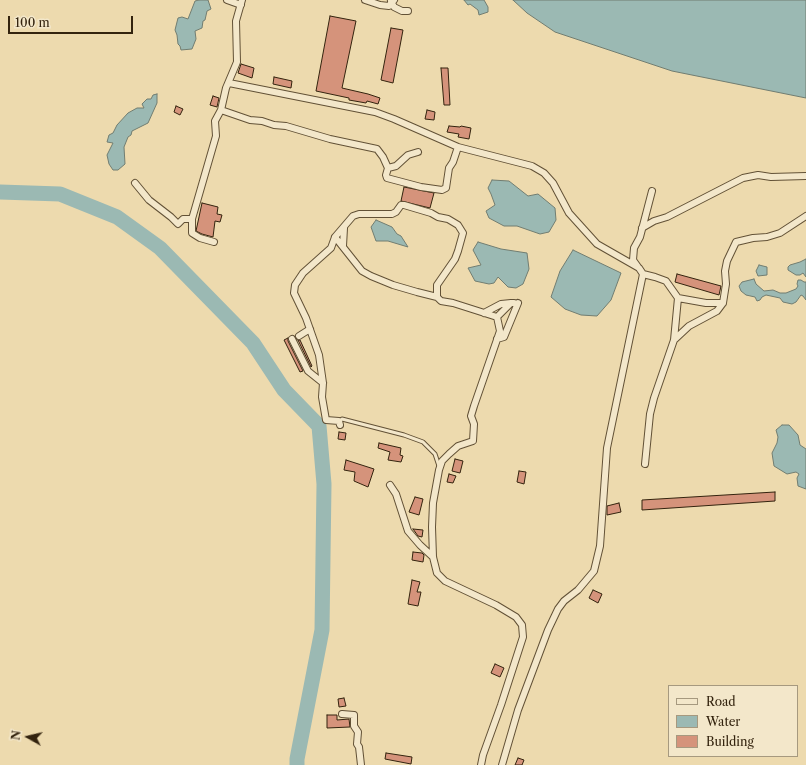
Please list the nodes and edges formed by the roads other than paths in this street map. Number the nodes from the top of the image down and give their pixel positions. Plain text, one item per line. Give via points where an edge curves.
1 (227, 0) edge
2 (365, 0) edge
3 (393, 1) edge
4 (240, 2) edge
5 (408, 11) dead end
6 (229, 83) junction
7 (221, 110) junction
8 (458, 147) junction
9 (418, 152) dead end
10 (388, 168) junction
11 (806, 176) edge
12 (135, 183) dead end
13 (652, 191) dead end
14 (806, 216) edge
15 (192, 220) junction
16 (344, 227) junction
17 (642, 228) junction
18 (335, 237) junction
19 (214, 242) dead end
20 (343, 246) junction
21 (641, 271) junction
22 (437, 297) junction
23 (678, 298) junction
24 (723, 303) junction
25 (512, 304) junction
26 (484, 313) junction
27 (497, 317) junction
28 (310, 330) junction
29 (299, 336) dead end
30 (498, 339) junction
31 (292, 340) dead end
32 (674, 340) junction
33 (323, 383) junction
34 (340, 423) joint
35 (645, 464) dead end
36 (440, 467) junction
37 (390, 485) dead end
38 (433, 557) junction
39 (342, 714) dead end
40 (361, 765) edge
41 (481, 765) edge
42 (502, 765) edge

1 - 4 street
2 - 3 street via 389,6
3 - 5 street via 394,7
4 - 6 street via 236,21 237,62
6 - 7 street
6 - 8 street via 375,112
7 - 10 street via 250,120 286,126 377,149 384,157
7 - 15 street via 215,121 216,136
8 - 10 street via 449,168 446,188 442,190 387,178
8 - 21 street via 532,166 544,173 554,183 574,220 597,244
9 - 10 street via 408,155 396,166
11 - 17 street via 758,175 743,178
12 - 15 street via 149,200 178,224 183,219
13 - 17 street
14 - 24 street via 780,233 736,242 727,260
15 - 19 street via 192,233
16 - 18 street
16 - 20 street
16 - 22 street via 353,216 392,214 401,205 431,213 458,225 463,233 461,241 454,259 437,285
17 - 21 street via 634,248 634,260
18 - 20 street
18 - 28 street via 330,248 294,285 294,293
20 - 22 street via 362,271 371,276
21 - 23 street via 666,281
21 - 42 street via 607,448 600,546 594,571 585,583 564,601 548,630 518,710
22 - 26 street
23 - 24 street
23 - 32 street
24 - 32 street via 717,311 689,326
25 - 26 street via 501,304
25 - 27 street
25 - 30 street via 518,303 504,337
26 - 27 street
27 - 30 street via 500,331
28 - 29 street
28 - 33 street via 319,355
30 - 36 street via 471,416 474,424 473,441 458,446 442,461
31 - 33 street via 308,371
32 - 35 street via 650,414
33 - 34 street via 322,397 326,420
34 - 36 lane via 342,419 423,442 435,454
36 - 38 street via 432,527
37 - 38 street via 396,494 408,531
38 - 41 street via 437,573 445,581 496,605 516,617 522,625 523,637
39 - 40 street via 354,715

